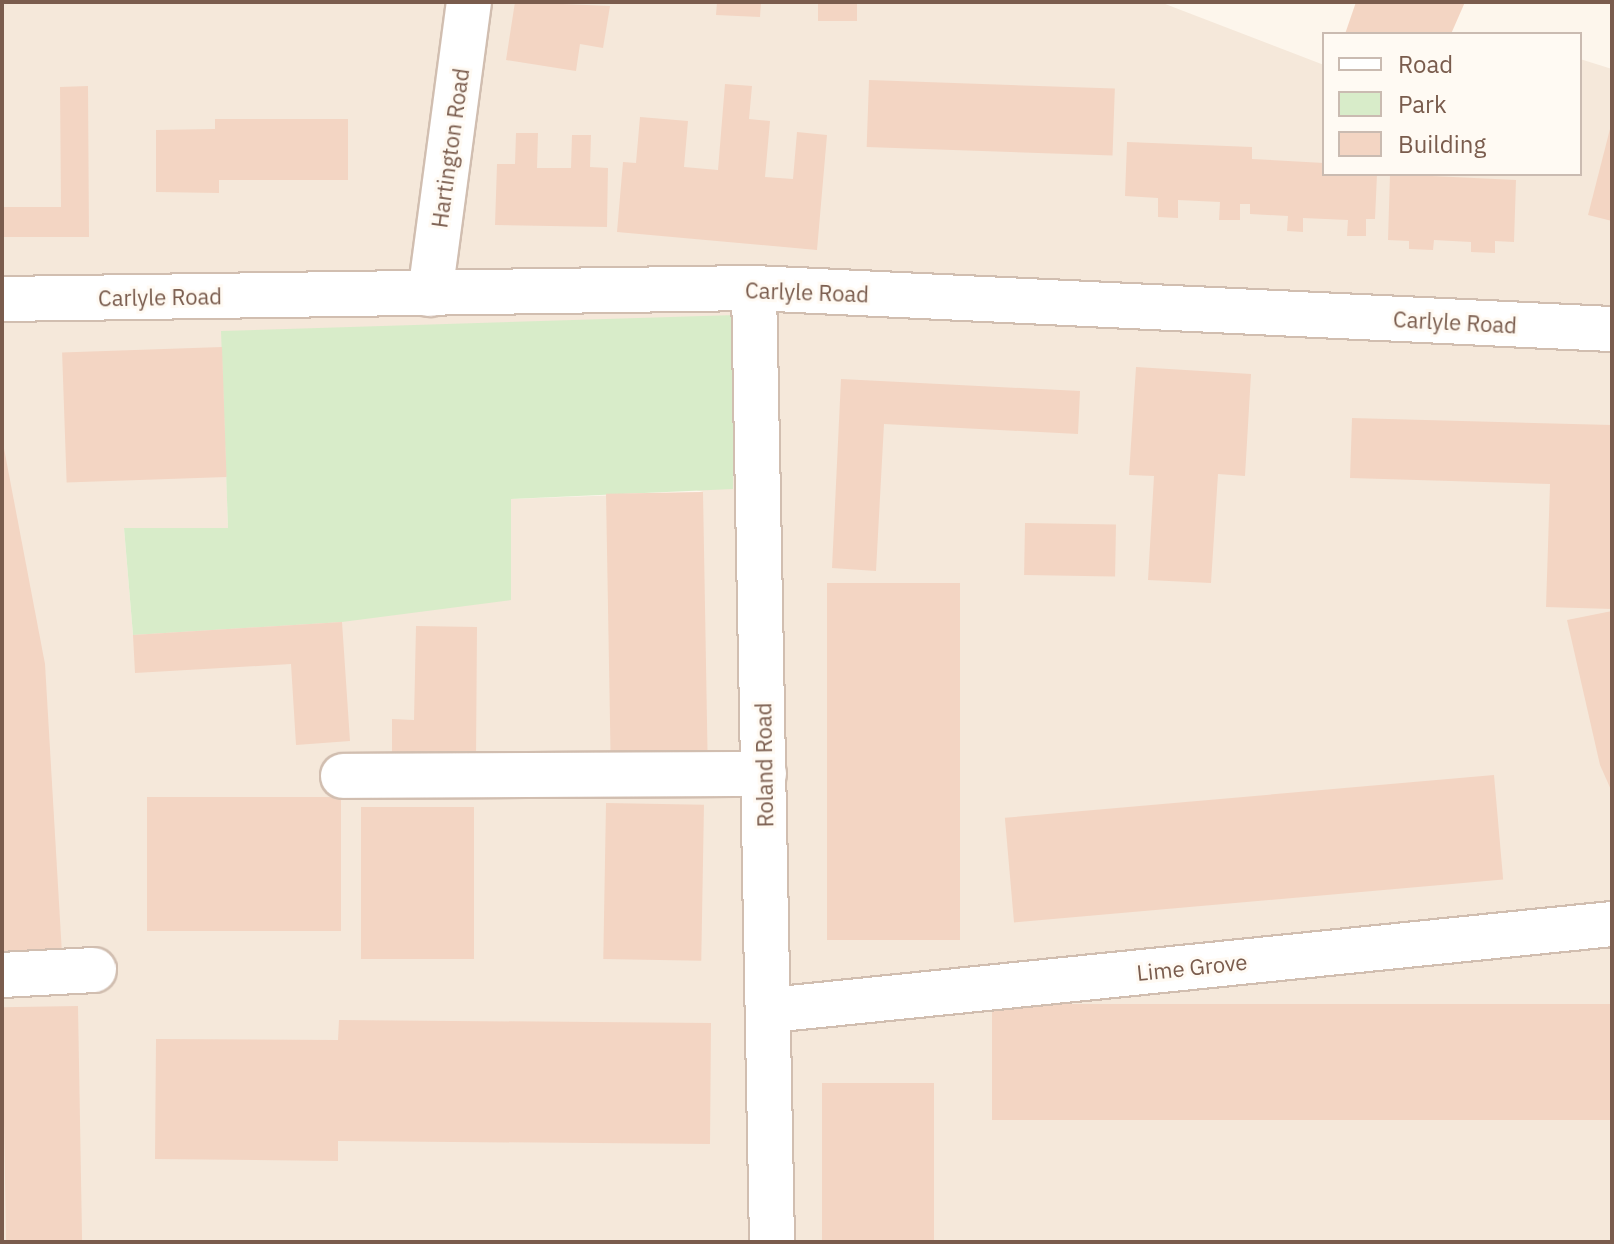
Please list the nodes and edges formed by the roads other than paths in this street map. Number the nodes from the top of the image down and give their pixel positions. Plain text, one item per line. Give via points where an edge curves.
1 (469, 2) edge
2 (754, 288) junction
3 (430, 294) junction
4 (2, 299) edge
5 (1612, 329) edge
6 (764, 774) junction
7 (343, 776) dead end
8 (1612, 924) edge
9 (94, 970) dead end
10 (2, 975) edge
11 (771, 1010) junction
12 (772, 1242) edge

1 - 3 street, Hartington Road
2 - 3 street, Carlyle Road
2 - 5 street, Carlyle Road
2 - 6 street, Roland Road
3 - 4 street, Carlyle Road
6 - 7 street
6 - 11 street, Roland Road
8 - 11 street, Lime Grove
9 - 10 street
11 - 12 street, Roland Road

